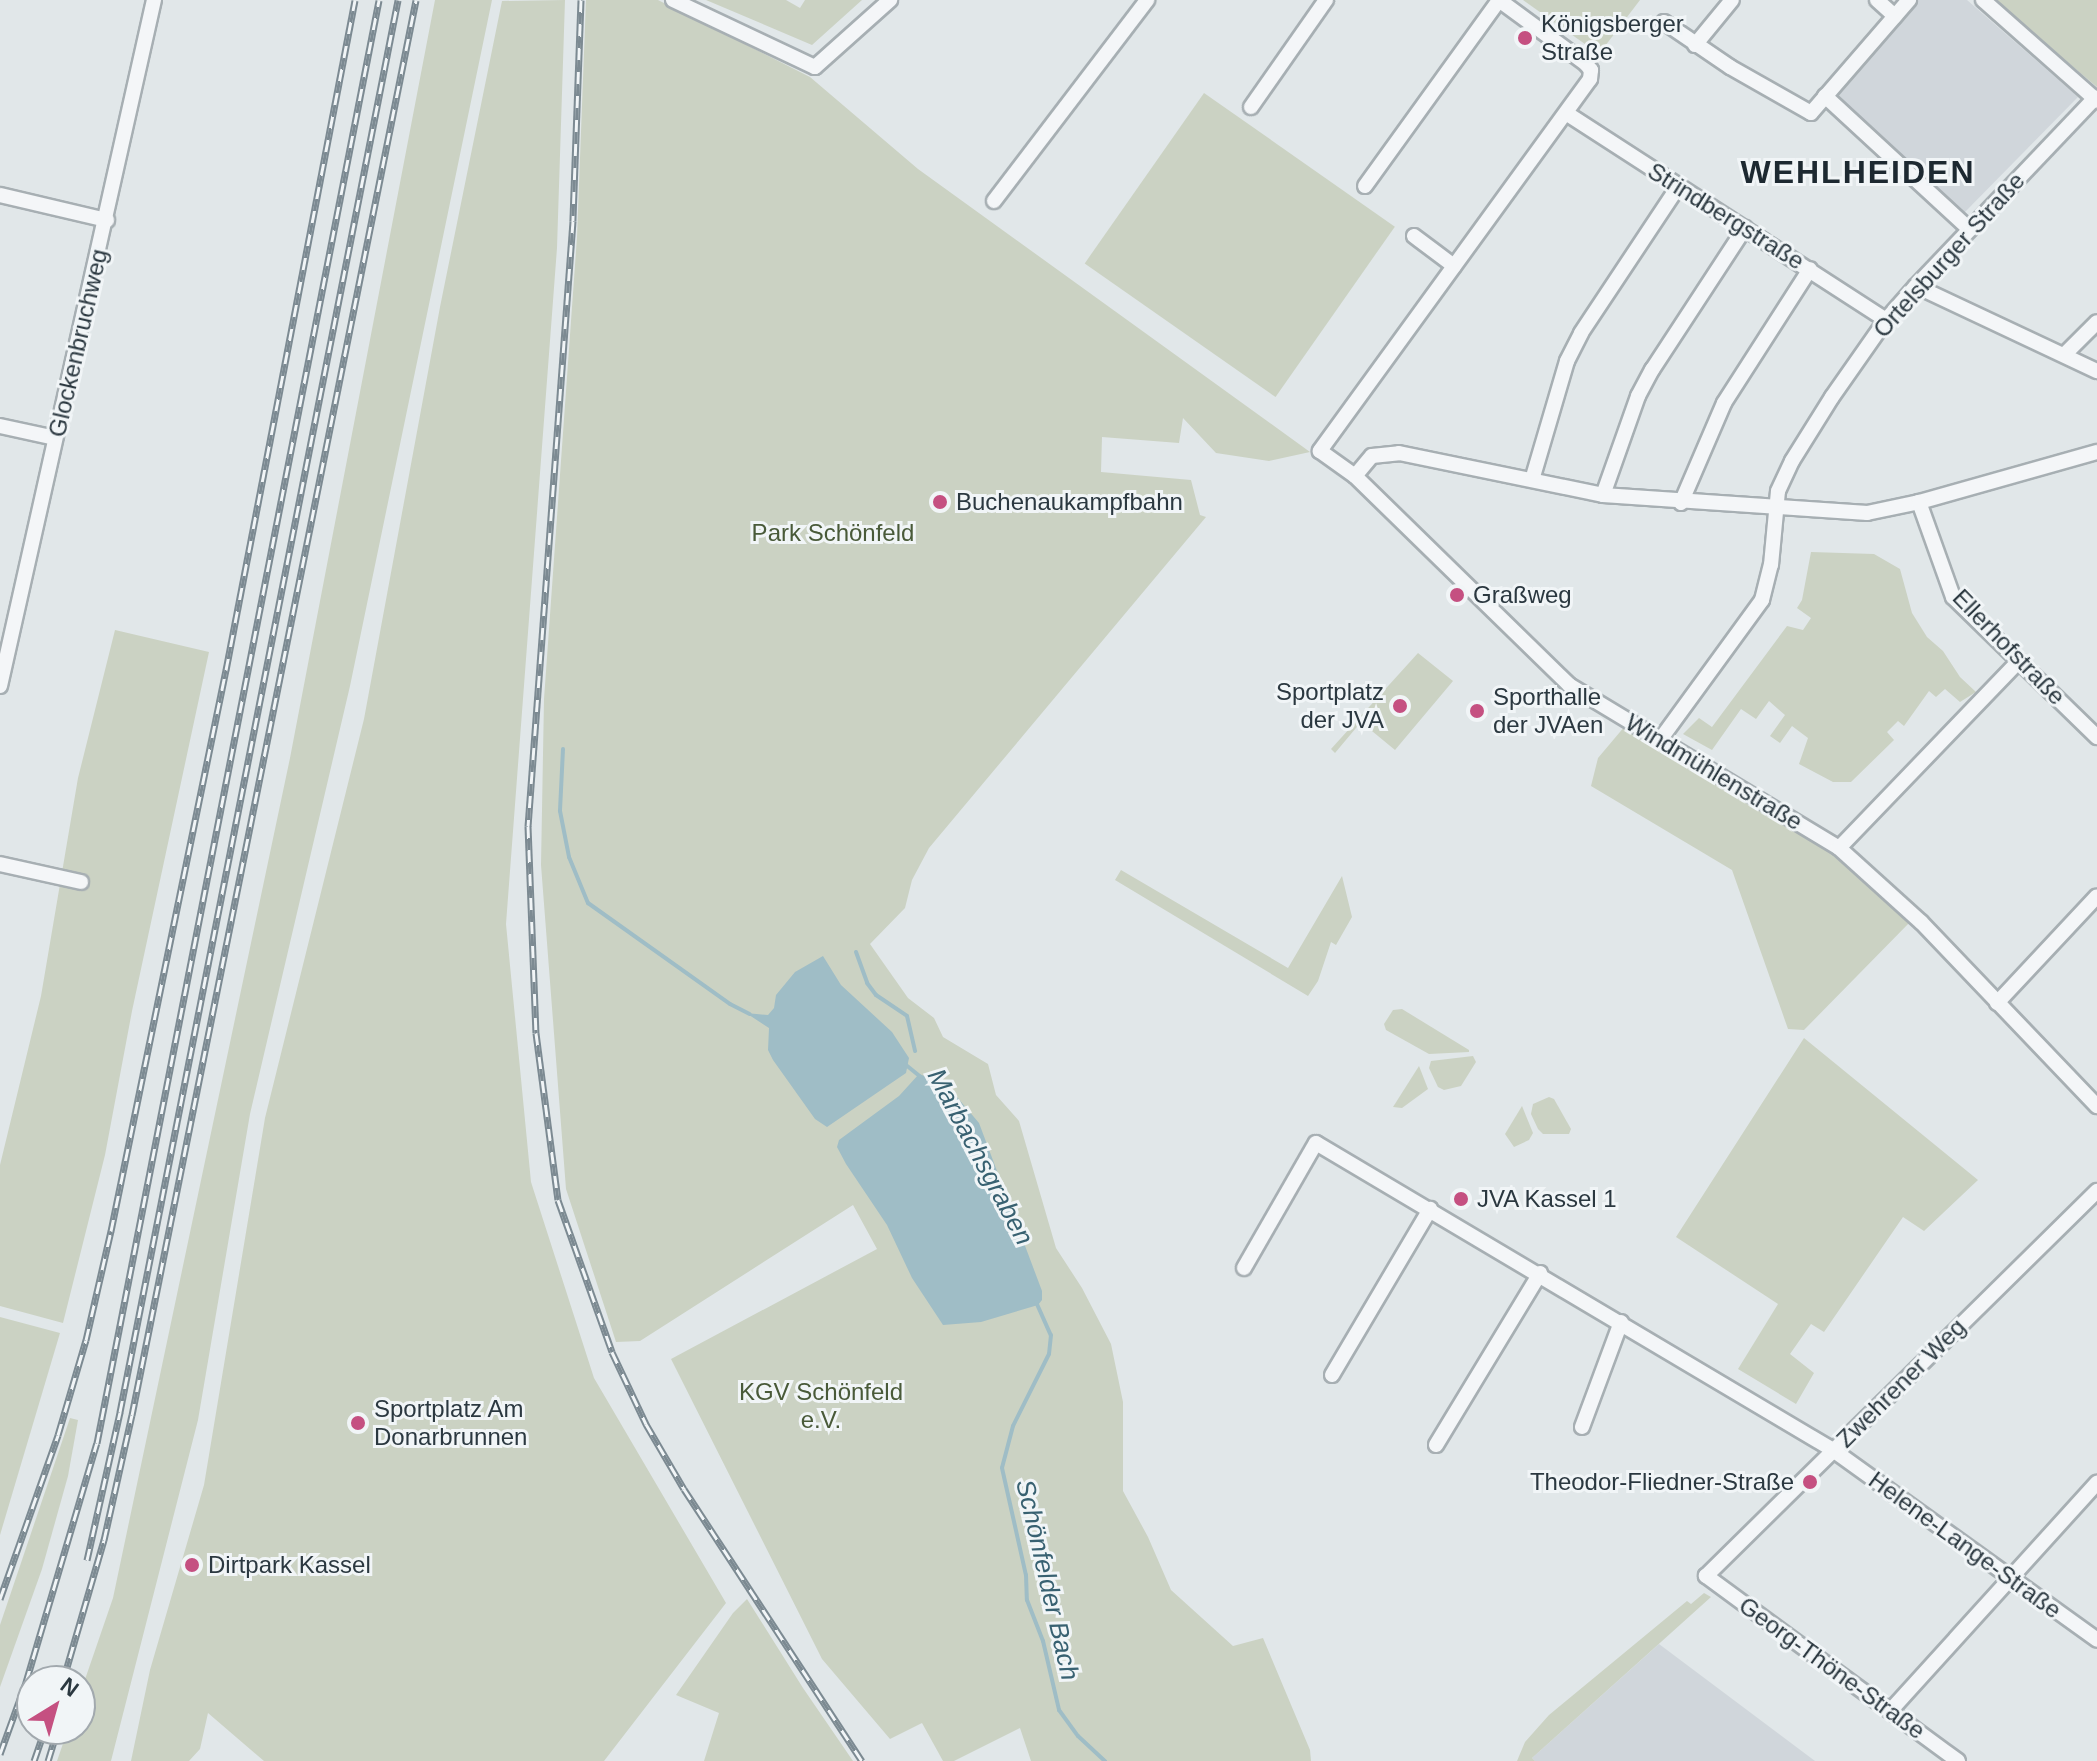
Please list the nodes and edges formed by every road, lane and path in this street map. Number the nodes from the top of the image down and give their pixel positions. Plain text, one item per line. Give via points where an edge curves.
1 (154, 0) edge
2 (673, 0) edge
3 (890, 0) edge
4 (1147, 0) edge
5 (1326, 0) edge
6 (1499, 0) edge
7 (1732, 0) edge
8 (1877, 0) edge
9 (1909, 0) edge
10 (1983, 0) edge
11 (1895, 16) junction
12 (1664, 22) dead end
13 (1695, 45) junction
14 (1825, 96) junction
15 (2096, 100) edge
16 (1251, 107) dead end
17 (1566, 113) junction
18 (1365, 186) dead end
19 (1678, 187) junction
20 (0, 195) edge
21 (994, 201) dead end
22 (107, 220) junction
23 (1745, 228) junction
24 (1969, 229) junction
25 (1414, 236) dead end
26 (1454, 266) junction
27 (1810, 269) junction
28 (1916, 286) junction
29 (1886, 320) junction
30 (2097, 322) edge
31 (2065, 354) junction
32 (2097, 371) edge
33 (0, 426) edge
34 (55, 438) junction
35 (2097, 452) edge
36 (1355, 476) junction
37 (1532, 480) junction
38 (1603, 495) junction
39 (1919, 502) junction
40 (1681, 503) junction
41 (1776, 508) junction
42 (4, 650) edge
43 (2019, 661) junction
44 (0, 686) edge
45 (2097, 737) edge
46 (1660, 740) junction
47 (1839, 848) junction
48 (0, 864) edge
49 (81, 882) dead end
50 (2097, 896) edge
51 (1997, 1003) junction
52 (2097, 1106) edge
53 (2097, 1191) edge
54 (1430, 1209) junction
55 (1244, 1268) dead end
56 (1540, 1273) junction
57 (1621, 1322) junction
58 (1332, 1375) dead end
59 (1582, 1427) dead end
60 (1436, 1445) dead end
61 (1833, 1450) junction
62 (2097, 1483) edge
63 (1706, 1576) joint
64 (2010, 1578) junction
65 (2097, 1640) edge
66 (1891, 1710) junction
67 (1958, 1761) edge

1 - 22 street, Glockenbruchweg
2 - 3 street via 815,67
4 - 21 street
5 - 16 street
6 - 17 street via 1591,70
6 - 18 street
7 - 13 street
8 - 11 street
9 - 11 street
10 - 15 street
11 - 14 street
12 - 13 street
13 - 14 street via 1811,113
14 - 24 street
15 - 24 street, Ortelsburger Straße
17 - 19 street, Strindbergstraße
17 - 26 street
19 - 23 street, Strindbergstraße
19 - 37 street via 1567,361
20 - 22 street
22 - 34 street, Glockenbruchweg
23 - 27 street, Strindbergstraße
23 - 38 street via 1638,396
24 - 28 street, Ortelsburger Straße
25 - 26 street
26 - 36 street, Windmühlenstraße via 1320,451
27 - 29 street, Strindbergstraße
27 - 40 street via 1724,403
28 - 29 street, Ortelsburger Straße
28 - 31 street
29 - 41 street, Ortelsburger Straße via 1792,461
30 - 31 street
31 - 32 street
33 - 34 street
34 - 42 street, Glockenbruchweg
35 - 39 street
36 - 37 street via 1372,456 1399,453
36 - 46 street, Windmühlenstraße via 1569,685
37 - 38 street
38 - 40 street
39 - 41 street via 1867,513
39 - 43 street, Ellerhofstraße via 1953,597
40 - 41 street
41 - 46 street, Ortelsburger Straße via 1762,600
42 - 44 street, Glockenbruchweg
43 - 45 street, Ellerhofstraße
43 - 47 street
46 - 47 street, Windmühlenstraße
47 - 51 street, Windmühlenstraße via 1921,922
48 - 49 street
50 - 51 street
51 - 52 street, Windmühlenstraße
53 - 61 street, Zwehrener Weg
54 - 55 street via 1316,1143
54 - 56 street
54 - 58 street
56 - 57 street
56 - 60 street
57 - 59 street
57 - 61 street
61 - 63 street, Zwehrener Weg
61 - 64 street, Helene-Lange-Straße
62 - 64 street
63 - 66 street, Georg-Thöne-Straße
64 - 65 street, Helene-Lange-Straße
64 - 66 street
66 - 67 street, Georg-Thöne-Straße

